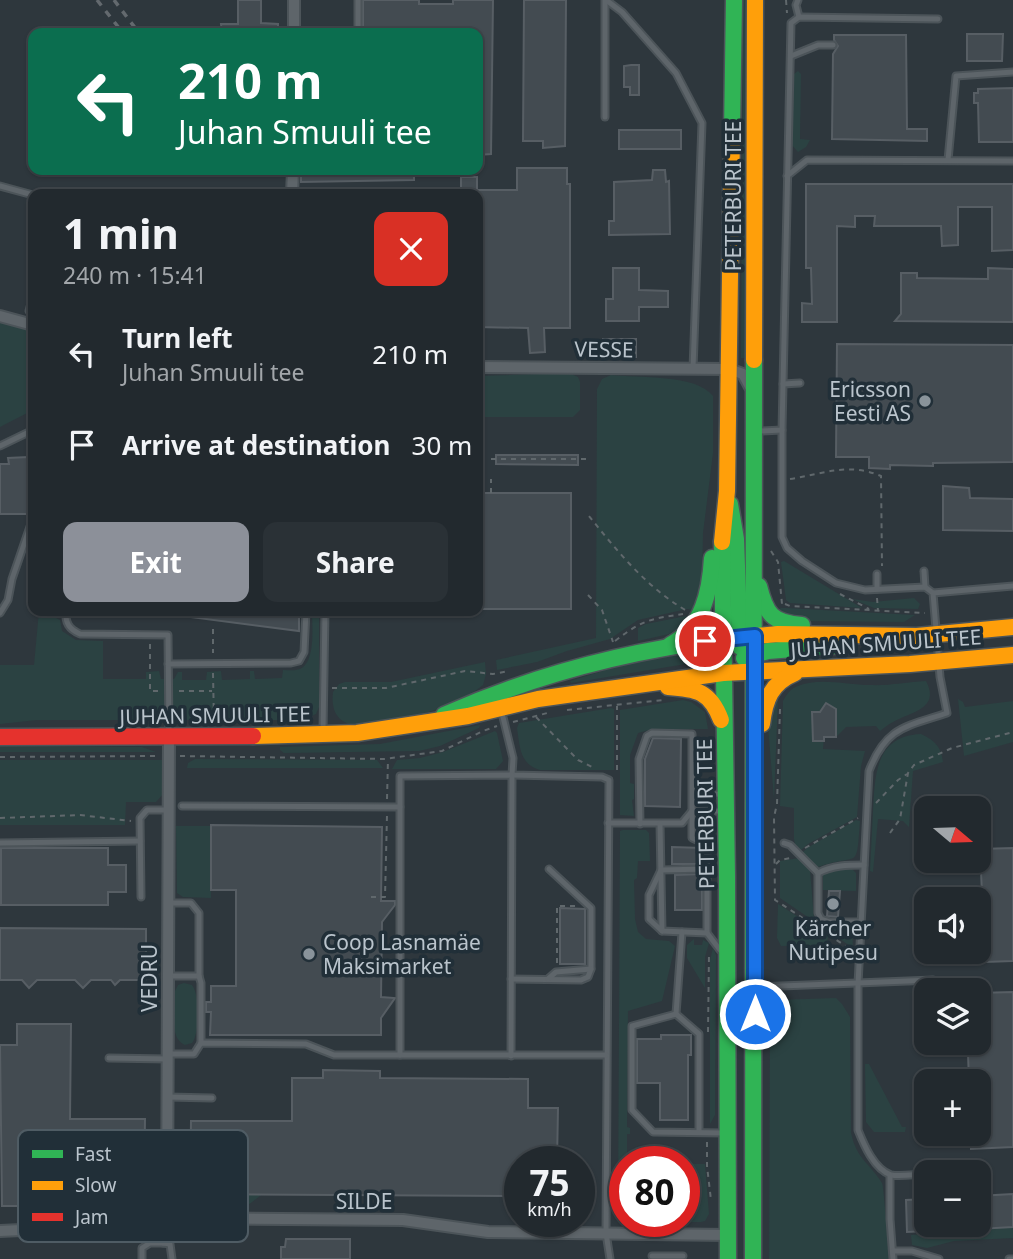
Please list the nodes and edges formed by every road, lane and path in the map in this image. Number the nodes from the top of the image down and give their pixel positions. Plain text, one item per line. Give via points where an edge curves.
1 (294, 0) edge
2 (358, 0) edge
3 (605, 0) edge
4 (734, 0) edge
5 (755, 0) edge
6 (786, 0) edge
7 (798, 0) edge
8 (799, 17) junction
9 (938, 19) dead end
10 (792, 23) junction
11 (294, 28) edge
12 (358, 28) edge
13 (833, 45) dead end
14 (790, 56) junction
15 (1013, 72) edge
16 (605, 117) dead end
17 (948, 160) junction
18 (1013, 161) edge
19 (787, 176) junction
20 (0, 186) edge
21 (28, 194) edge
22 (0, 316) edge
23 (28, 324) edge
24 (483, 367) edge
25 (693, 369) junction
26 (729, 369) junction
27 (800, 383) dead end
28 (783, 384) junction
29 (753, 393) junction
30 (782, 430) junction
31 (753, 431) junction
32 (28, 432) edge
33 (0, 446) edge
34 (491, 459) dead end
35 (590, 459) dead end
36 (874, 468) dead end
37 (872, 472) junction
38 (491, 479) dead end
39 (782, 479) junction
40 (727, 491) junction
41 (491, 493) dead end
42 (589, 516) dead end
43 (28, 533) edge
44 (754, 568) junction
45 (924, 571) dead end
46 (877, 574) dead end
47 (1013, 586) edge
48 (925, 587) junction
49 (877, 589) junction
50 (933, 593) junction
51 (588, 594) dead end
52 (783, 603) dead end
53 (878, 611) junction
54 (0, 613) edge
55 (691, 613) dead end
56 (933, 614) junction
57 (66, 616) edge
58 (306, 616) edge
59 (325, 616) edge
60 (1013, 627) edge
61 (213, 629) dead end
62 (936, 634) junction
63 (917, 636) junction
64 (739, 638) junction
65 (613, 643) dead end
66 (658, 649) junction
67 (1013, 655) edge
68 (748, 656) junction
69 (939, 661) junction
70 (168, 664) junction
71 (213, 664) junction
72 (517, 670) dead end
73 (805, 670) junction
74 (755, 671) junction
75 (723, 673) junction
76 (635, 685) junction
77 (324, 689) junction
78 (496, 690) junction
79 (617, 705) dead end
80 (501, 708) junction
81 (535, 716) dead end
82 (429, 722) junction
83 (724, 733) junction
84 (1013, 733) edge
85 (323, 734) junction
86 (0, 737) edge
87 (169, 737) junction
88 (214, 737) junction
89 (387, 758) dead end
90 (756, 769) junction
91 (597, 770) dead end
92 (617, 770) dead end
93 (908, 773) junction
94 (512, 775) junction
95 (692, 795) junction
96 (726, 802) junction
97 (182, 806) dead end
98 (387, 807) junction
99 (400, 807) junction
100 (170, 810) junction
101 (867, 810) junction
102 (692, 811) junction
103 (0, 818) edge
104 (140, 822) junction
105 (608, 823) junction
106 (640, 824) junction
107 (660, 824) junction
108 (890, 833) dead end
109 (140, 841) junction
110 (0, 843) edge
111 (784, 844) dead end
112 (799, 854) junction
113 (775, 864) dead end
114 (864, 865) junction
115 (549, 869) dead end
116 (707, 869) junction
117 (661, 870) junction
118 (818, 873) junction
119 (141, 897) dead end
120 (371, 897) dead end
121 (169, 903) junction
122 (577, 906) dead end
123 (862, 922) junction
124 (662, 931) junction
125 (682, 932) junction
126 (707, 933) junction
127 (551, 968) dead end
128 (727, 970) junction
129 (169, 976) junction
130 (199, 976) junction
131 (511, 979) junction
132 (914, 981) edge
133 (858, 984) junction
134 (750, 987) junction
135 (676, 1014) junction
136 (201, 1043) junction
137 (400, 1055) junction
138 (606, 1055) junction
139 (168, 1056) junction
140 (511, 1056) junction
141 (108, 1058) dead end
142 (168, 1097) junction
143 (212, 1098) dead end
144 (167, 1130) edge
145 (699, 1132) junction
146 (727, 1133) junction
147 (914, 1174) edge
148 (890, 1175) junction
149 (248, 1219) edge
150 (18, 1230) edge
151 (0, 1231) edge
152 (606, 1233) junction
153 (728, 1235) junction
154 (163, 1243) joint
155 (893, 1251) junction
156 (652, 1256) dead end
157 (683, 1256) dead end
158 (142, 1259) edge
159 (172, 1259) edge
160 (610, 1259) edge
161 (728, 1259) edge
162 (753, 1259) edge
163 (893, 1259) edge
164 (939, 1259) edge

1 - 11 street
2 - 12 lane
3 - 16 lane
3 - 25 lane via 622,12 676,73 702,123
4 - 26 main road, PETERBURI TEE
5 - 29 main road, PETERBURI TEE
6 - 10 path
7 - 8 lane
8 - 9 lane
8 - 10 lane
10 - 14 lane
13 - 14 lane via 818,45
14 - 19 lane
15 - 17 lane via 956,76
17 - 18 lane
17 - 19 lane via 807,160
19 - 28 lane
20 - 21 lane
22 - 23 street
24 - 25 street, VESSE
25 - 26 street, VESSE
26 - 29 street via 743,374
26 - 40 main road, PETERBURI TEE
27 - 28 lane
28 - 30 lane
29 - 31 main road, PETERBURI TEE
30 - 31 lane
30 - 39 lane
31 - 44 main road, PETERBURI TEE
32 - 33 lane
34 - 35 path
36 - 37 path
37 - 39 path via 833,469
37 - 49 path via 883,481 883,579
38 - 41 path
39 - 49 lane via 786,548 836,583
40 - 64 main road, PETERBURI TEE via 721,551
40 - 66 main road via 714,532 704,610 676,643
42 - 55 path via 653,587
43 - 54 lane
44 - 63 main road via 764,606 784,624
44 - 64 main road, PETERBURI TEE
45 - 48 lane
46 - 49 lane
47 - 50 lane
48 - 49 lane
48 - 50 lane
49 - 53 path
50 - 56 lane
51 - 65 path via 602,610
52 - 53 path
53 - 56 path
56 - 62 lane
57 - 70 lane via 68,625 80,634 168,635
58 - 71 lane via 304,652 299,661
59 - 77 lane
60 - 62 main road, JUHAN SMUULI TEE
61 - 71 path
62 - 63 main road, JUHAN SMUULI TEE
62 - 69 lane
63 - 64 main road, JUHAN SMUULI TEE via 778,634
63 - 68 main road
64 - 66 main road, JUHAN SMUULI TEE
64 - 68 main road, PETERBURI TEE
64 - 75 main road, PETERBURI TEE
66 - 78 main road, JUHAN SMUULI TEE
67 - 69 main road, JUHAN SMUULI TEE
68 - 74 main road, PETERBURI TEE
68 - 75 main road
69 - 73 main road, JUHAN SMUULI TEE
69 - 101 lane via 947,713 889,736 877,750 869,771
70 - 71 lane
70 - 87 lane
71 - 88 path
72 - 77 path via 493,674 465,671 386,688
73 - 74 main road, JUHAN SMUULI TEE
73 - 90 main road via 783,677 767,695
74 - 75 main road, JUHAN SMUULI TEE
74 - 90 main road, PETERBURI TEE
75 - 76 main road, JUHAN SMUULI TEE
75 - 83 main road, PETERBURI TEE
76 - 80 main road, JUHAN SMUULI TEE via 538,698
76 - 83 main road via 704,693 718,709
77 - 85 lane
78 - 80 lane
78 - 82 main road, JUHAN SMUULI TEE
79 - 92 path
80 - 82 main road, JUHAN SMUULI TEE
80 - 94 lane via 513,758
81 - 91 path via 578,760
82 - 85 main road, JUHAN SMUULI TEE via 381,731
83 - 96 main road, PETERBURI TEE
84 - 93 path via 952,748 914,765
85 - 88 main road, JUHAN SMUULI TEE
86 - 87 main road, JUHAN SMUULI TEE
87 - 88 main road, JUHAN SMUULI TEE
87 - 100 street, VEDRU
89 - 98 path
90 - 134 main road, PETERBURI TEE
93 - 101 path
93 - 108 path via 900,820
94 - 99 lane via 400,776
94 - 105 lane via 608,780
94 - 131 lane
95 - 96 lane
95 - 102 lane
95 - 106 lane via 692,734 652,733 639,759
96 - 102 lane
96 - 128 main road, PETERBURI TEE
97 - 98 lane
98 - 99 lane
98 - 120 path via 385,897
99 - 137 lane
100 - 104 lane via 147,810
100 - 121 street, VEDRU
101 - 112 path
101 - 114 lane
102 - 107 lane via 682,823
102 - 116 lane via 692,838 707,845
103 - 104 path via 80,815
104 - 109 lane
105 - 106 lane
105 - 138 lane
106 - 107 lane
107 - 117 lane
109 - 110 lane
109 - 119 lane
111 - 112 lane
112 - 113 path
112 - 118 lane
114 - 118 lane
114 - 123 lane
115 - 131 lane via 591,908 591,969 581,980
116 - 117 lane
116 - 126 lane
117 - 124 lane
117 - 124 lane via 649,895 649,919
118 - 123 lane via 821,919
121 - 129 street, VEDRU
121 - 130 lane via 191,903 199,912
122 - 127 path via 557,906 557,964
123 - 133 lane
124 - 125 lane
125 - 126 lane
125 - 135 lane
126 - 128 lane via 720,948
128 - 146 main road, PETERBURI TEE via 731,987
129 - 130 lane
129 - 139 street, VEDRU
130 - 136 lane
131 - 140 lane
132 - 133 lane
133 - 134 lane
133 - 148 lane via 859,1130 874,1161
134 - 162 main road, PETERBURI TEE
135 - 145 lane via 699,1034
135 - 145 lane via 632,1026 632,1110 653,1132
136 - 137 lane via 306,1044 334,1055
136 - 139 lane via 194,1054
137 - 140 lane
138 - 140 lane
138 - 152 lane
139 - 141 lane
139 - 142 street, VEDRU
142 - 143 lane
142 - 144 street, VEDRU
145 - 146 lane
146 - 153 main road, PETERBURI TEE
147 - 148 lane
148 - 155 lane
149 - 152 street, SILDE via 403,1220 488,1232
150 - 151 street, SILDE
152 - 153 street, SILDE
152 - 160 lane
153 - 161 main road, PETERBURI TEE
154 - 158 lane via 142,1248
154 - 159 lane via 170,1244
155 - 163 lane
155 - 164 lane
156 - 157 lane

